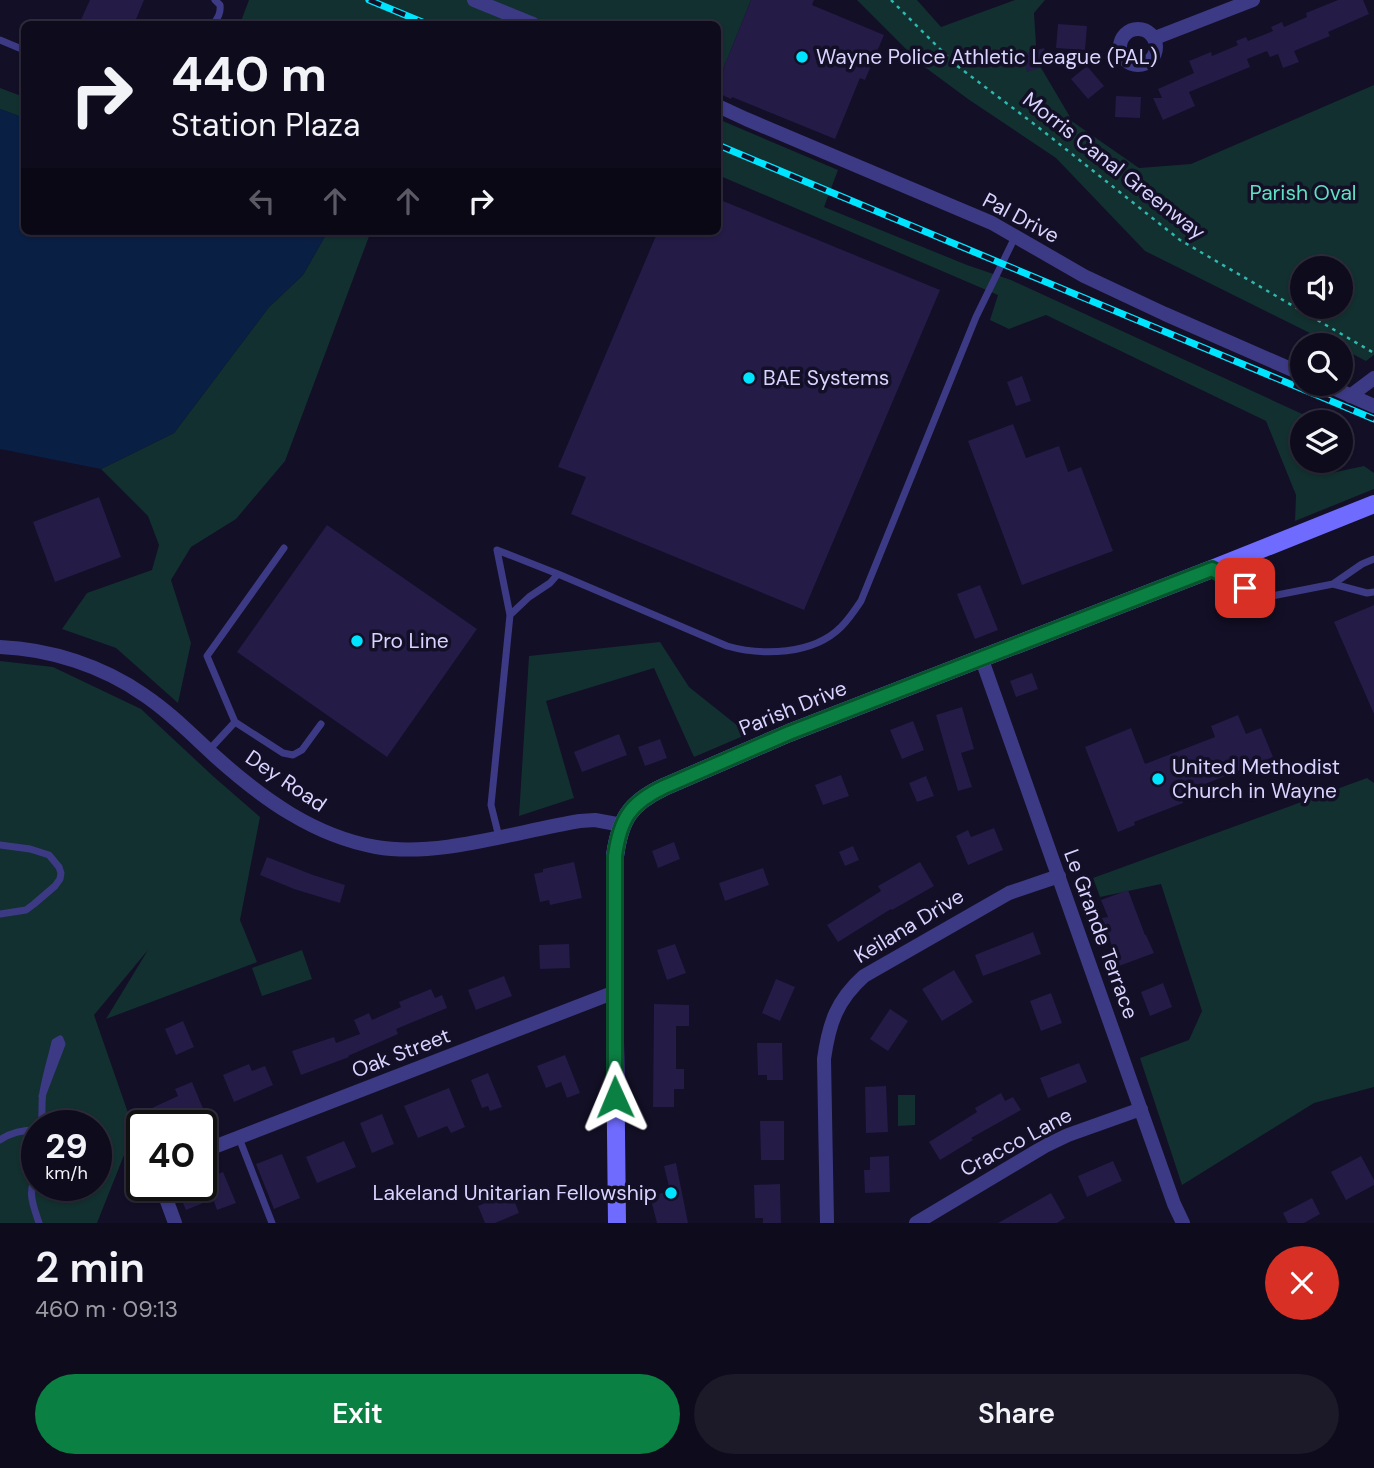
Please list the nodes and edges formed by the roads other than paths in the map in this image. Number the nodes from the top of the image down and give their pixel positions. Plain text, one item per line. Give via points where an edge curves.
1 (215, 0) edge
2 (474, 0) edge
3 (1244, 2) edge
4 (215, 21) edge
5 (526, 21) edge
6 (1155, 38) dead end
7 (0, 40) edge
8 (21, 49) edge
9 (721, 107) edge
10 (1015, 237) junction
11 (1290, 369) edge
12 (1374, 378) edge
13 (1353, 394) edge
14 (1350, 396) edge
15 (1374, 406) edge
16 (1374, 504) edge
17 (284, 548) dead end
18 (1374, 559) edge
19 (1212, 569) junction
20 (558, 574) junction
21 (1333, 584) junction
22 (1374, 592) edge
23 (510, 615) junction
24 (0, 647) edge
25 (981, 657) junction
26 (235, 722) junction
27 (321, 724) dead end
28 (209, 750) junction
29 (622, 825) junction
30 (499, 837) junction
31 (0, 845) edge
32 (1059, 876) junction
33 (0, 914) edge
34 (615, 992) junction
35 (42, 1096) junction
36 (1141, 1108) junction
37 (43, 1110) edge
38 (21, 1131) edge
39 (239, 1138) junction
40 (0, 1140) edge
41 (217, 1146) edge
42 (31, 1201) edge
43 (167, 1201) edge
44 (612, 1221) edge
45 (39, 1223) edge
46 (175, 1223) edge
47 (272, 1223) edge
48 (827, 1223) edge
49 (916, 1223) edge
50 (1183, 1223) edge

1 - 4 lane via 220,5
2 - 5 street
3 - 6 street
7 - 8 lane
9 - 10 street, Pal Drive via 992,223
10 - 11 street, Pal Drive via 1084,276
10 - 20 lane via 976,317 861,601 840,628 797,648 766,653 740,650
12 - 13 street
14 - 15 street
16 - 19 street, Parish Drive
17 - 26 lane via 207,656
18 - 21 lane
19 - 21 lane via 1262,598
19 - 25 street, Parish Drive
20 - 23 lane
20 - 23 lane via 497,550
21 - 22 lane
23 - 30 lane via 491,805
24 - 28 street, Dey Road via 54,655 115,678 144,695
25 - 29 street, Parish Drive via 649,794 631,809
25 - 32 street, Le Grande Terrace
26 - 27 lane via 293,755
26 - 28 lane
28 - 30 street, Dey Road via 294,817 349,841 406,850
29 - 30 street, Dey Road via 580,821
29 - 34 street, Parish Drive via 615,856
31 - 33 lane via 49,855 61,873 55,886 26,910
32 - 36 street, Le Grande Terrace
32 - 48 street, Keilana Drive via 984,906 864,976 841,1002 824,1059
34 - 39 street, Oak Street
34 - 44 street, Parish Drive
35 - 35 lane via 55,1042 60,1039 62,1044
35 - 37 lane
36 - 49 street, Cracco Lane via 1045,1146
36 - 50 street, Le Grande Terrace
38 - 40 lane
39 - 41 street, Oak Street
39 - 47 lane
42 - 45 lane
43 - 46 street

